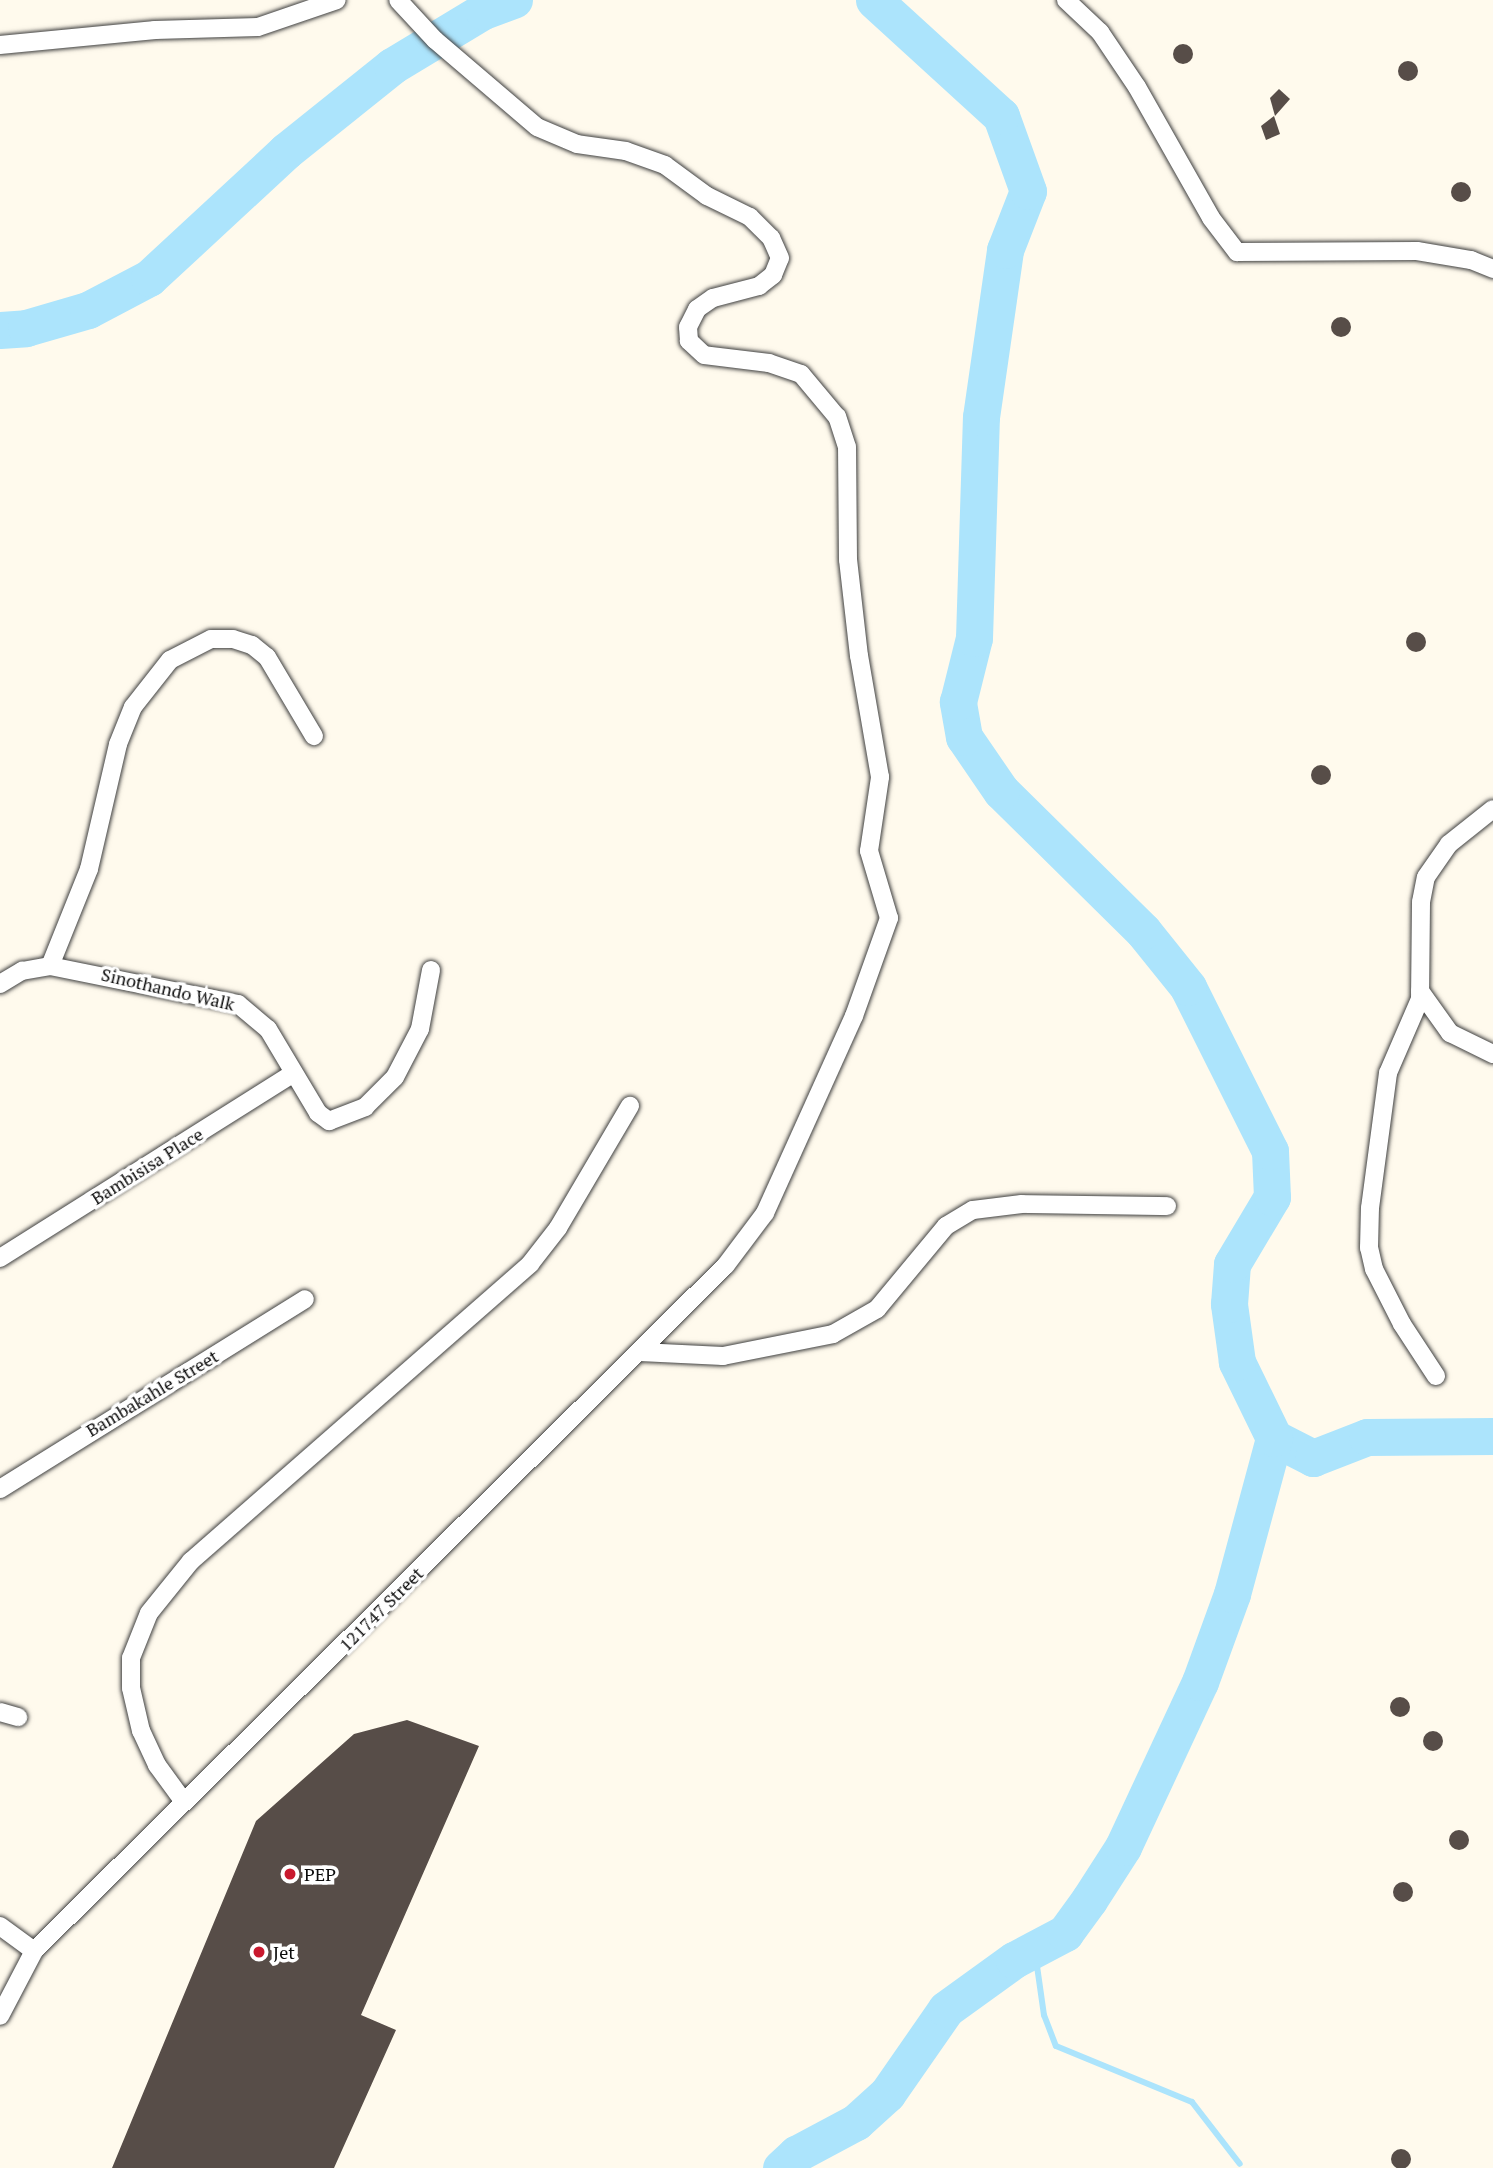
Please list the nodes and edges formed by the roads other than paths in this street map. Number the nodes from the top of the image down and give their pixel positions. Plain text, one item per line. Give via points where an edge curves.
1 (337, 0) edge
2 (398, 0) edge
3 (1066, 0) edge
4 (0, 45) edge
5 (1493, 269) edge
6 (314, 736) dead end
7 (1493, 809) edge
8 (50, 966) junction
9 (431, 970) dead end
10 (0, 984) edge
11 (1420, 990) junction
12 (1493, 1054) edge
13 (294, 1073) junction
14 (630, 1106) dead end
15 (1167, 1206) dead end
16 (0, 1258) edge
17 (305, 1299) dead end
18 (640, 1352) junction
19 (1436, 1376) dead end
20 (0, 1489) edge
21 (0, 1712) edge
22 (18, 1717) dead end
23 (184, 1802) junction
24 (0, 1926) edge
25 (34, 1951) junction
26 (0, 2016) edge

1 - 4 street via 258,27 155,30
2 - 18 street, 121747 Street via 435,40 537,128 577,144 626,151 665,165 707,196 750,217 771,238 780,258 773,275 759,286 713,298 697,309 688,327 689,341 704,355 769,363 801,374 837,417 847,447 848,560 880,777 869,851 889,918 854,1016 765,1213 726,1265
3 - 5 street via 1100,32 1137,87 1211,218 1237,252 1417,251 1471,260
6 - 8 street via 272,665 251,645 211,639 170,660 133,707 118,744 89,869
7 - 11 street via 1449,844 1426,877 1421,902
8 - 10 street, Sinothando Walk via 22,971
8 - 13 street, Sinothando Walk via 238,1004 261,1020
9 - 13 street, Sinothando Walk via 420,1029 387,1089 349,1116 323,1118
11 - 12 street via 1450,1033
11 - 19 street via 1414,1019 1388,1073 1369,1248 1383,1289
13 - 16 street, Bambisisa Place
14 - 23 street via 558,1228 530,1264 191,1561 149,1613 131,1658 131,1688 141,1731 157,1765
15 - 18 street via 1022,1204 973,1210 946,1226 877,1308 833,1334 723,1356
17 - 20 street, Bambakahle Street
18 - 23 street, 121747 Street
21 - 22 street
23 - 25 street, 121747 Street
24 - 25 street
25 - 26 street, 121747 Street

